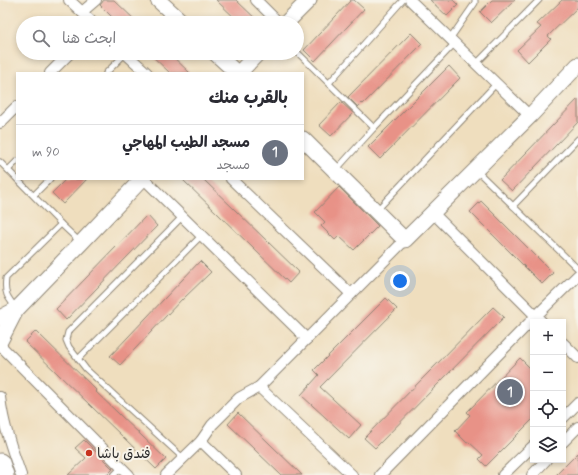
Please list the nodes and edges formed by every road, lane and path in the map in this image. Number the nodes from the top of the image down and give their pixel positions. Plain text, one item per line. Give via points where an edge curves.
1 (69, 0) edge
2 (96, 0) edge
3 (158, 0) edge
4 (256, 0) edge
5 (309, 0) edge
6 (403, 0) edge
7 (410, 0) edge
8 (475, 0) edge
9 (540, 0) edge
10 (82, 12) junction
11 (86, 16) edge
12 (175, 16) edge
13 (272, 16) edge
14 (293, 16) edge
15 (453, 41) junction
16 (304, 59) edge
17 (63, 60) edge
18 (118, 60) edge
19 (133, 60) edge
20 (223, 60) edge
21 (251, 60) edge
22 (476, 64) junction
23 (578, 65) edge
24 (51, 72) edge
25 (107, 72) edge
26 (146, 72) edge
27 (237, 72) edge
28 (239, 72) edge
29 (329, 83) junction
30 (496, 84) junction
31 (16, 107) edge
32 (530, 116) junction
33 (0, 122) edge
34 (374, 128) junction
35 (578, 139) edge
36 (304, 140) edge
37 (0, 162) edge
38 (16, 163) edge
39 (8, 170) junction
40 (476, 170) junction
41 (336, 171) junction
42 (16, 178) edge
43 (18, 180) edge
44 (49, 180) edge
45 (142, 180) edge
46 (144, 180) edge
47 (231, 180) edge
48 (34, 195) junction
49 (513, 206) junction
50 (376, 211) junction
51 (433, 213) junction
52 (182, 217) junction
53 (61, 224) junction
54 (201, 236) junction
55 (405, 240) junction
56 (81, 244) junction
57 (578, 269) edge
58 (578, 275) edge
59 (352, 294) junction
60 (17, 309) junction
61 (0, 318) edge
62 (539, 319) edge
63 (530, 328) edge
64 (307, 339) junction
65 (0, 341) edge
66 (0, 345) edge
67 (566, 346) edge
68 (578, 358) edge
69 (78, 359) junction
70 (259, 387) junction
71 (0, 397) edge
72 (578, 403) edge
73 (566, 415) edge
74 (566, 417) edge
75 (578, 426) edge
76 (566, 439) edge
77 (201, 441) junction
78 (530, 449) edge
79 (183, 458) junction
80 (0, 462) edge
81 (543, 463) edge
82 (122, 468) junction
83 (4, 475) edge
84 (21, 475) edge
85 (114, 475) edge
86 (130, 475) edge
87 (166, 475) edge
88 (236, 475) edge
89 (352, 475) edge
90 (380, 475) edge
91 (503, 475) edge
92 (532, 475) edge

1 - 10 street
2 - 10 street
3 - 12 street
4 - 13 street
5 - 14 street
6 - 29 lane
7 - 15 street
8 - 15 lane
9 - 22 lane
10 - 11 street
15 - 22 street
15 - 34 lane
16 - 29 lane
17 - 24 street
18 - 25 lane
19 - 26 street
20 - 27 street
21 - 28 street
22 - 30 street
23 - 32 street
29 - 34 lane
30 - 32 street
30 - 50 lane
31 - 33 street
32 - 40 street
34 - 41 lane
35 - 49 lane
36 - 41 street
37 - 39 lane
38 - 39 lane
39 - 42 lane
40 - 49 lane
40 - 51 street
41 - 50 street
43 - 48 lane
44 - 48 lane
45 - 56 street
46 - 52 street
47 - 59 street
48 - 53 lane
49 - 57 lane
50 - 55 street
51 - 55 street
51 - 62 street
52 - 54 street
52 - 69 lane via 68,332 68,347
53 - 56 lane
53 - 60 lane via 6,278 8,298
54 - 64 street
54 - 69 lane
55 - 59 street
56 - 60 street
58 - 62 street
59 - 64 street
60 - 61 street
60 - 65 street
63 - 90 street
64 - 70 street
66 - 82 street
67 - 68 street
69 - 79 lane
70 - 77 street via 239,398 212,425
70 - 89 street
71 - 84 street via 8,437
72 - 73 street
74 - 75 street
75 - 76 street
77 - 79 street
77 - 88 street
78 - 91 street
79 - 87 street
80 - 83 highway
81 - 92 street
82 - 85 lane
82 - 86 street

